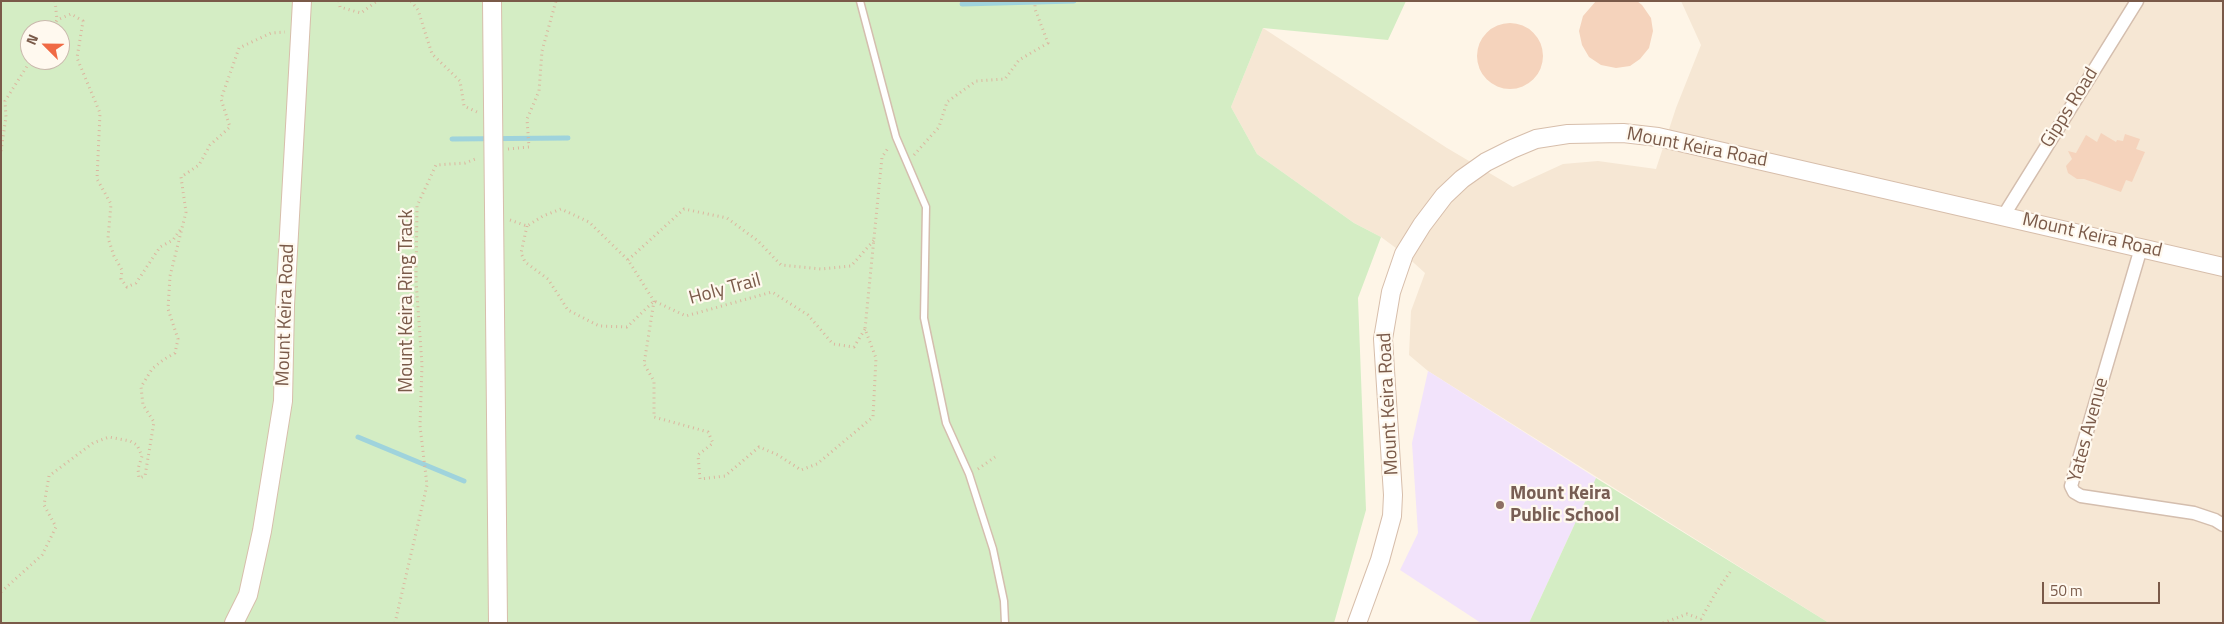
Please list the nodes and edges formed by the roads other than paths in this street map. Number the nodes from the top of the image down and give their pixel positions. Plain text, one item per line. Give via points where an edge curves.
1 (302, 1) edge
2 (492, 1) edge
3 (860, 1) edge
4 (2137, 1) edge
5 (2004, 215) junction
6 (2141, 248) junction
7 (2223, 267) edge
8 (2223, 525) edge
9 (234, 623) edge
10 (498, 623) edge
11 (1005, 623) edge
12 (1357, 623) edge

1 - 9 main road, Mount Keira Road via 285,305 283,401 248,595
2 - 10 main road
3 - 11 lane via 896,137 926,207 924,318 946,423 968,474 993,549 1004,600
4 - 5 street, Gipps Road
5 - 6 main road, Mount Keira Road
5 - 12 main road, Mount Keira Road via 1713,148 1623,133 1578,134 1536,140 1486,162 1444,196 1422,225 1404,254 1391,292 1383,339 1392,516
6 - 7 main road, Mount Keira Road
6 - 8 street, Yates Avenue via 2071,486 2081,496 2200,514

